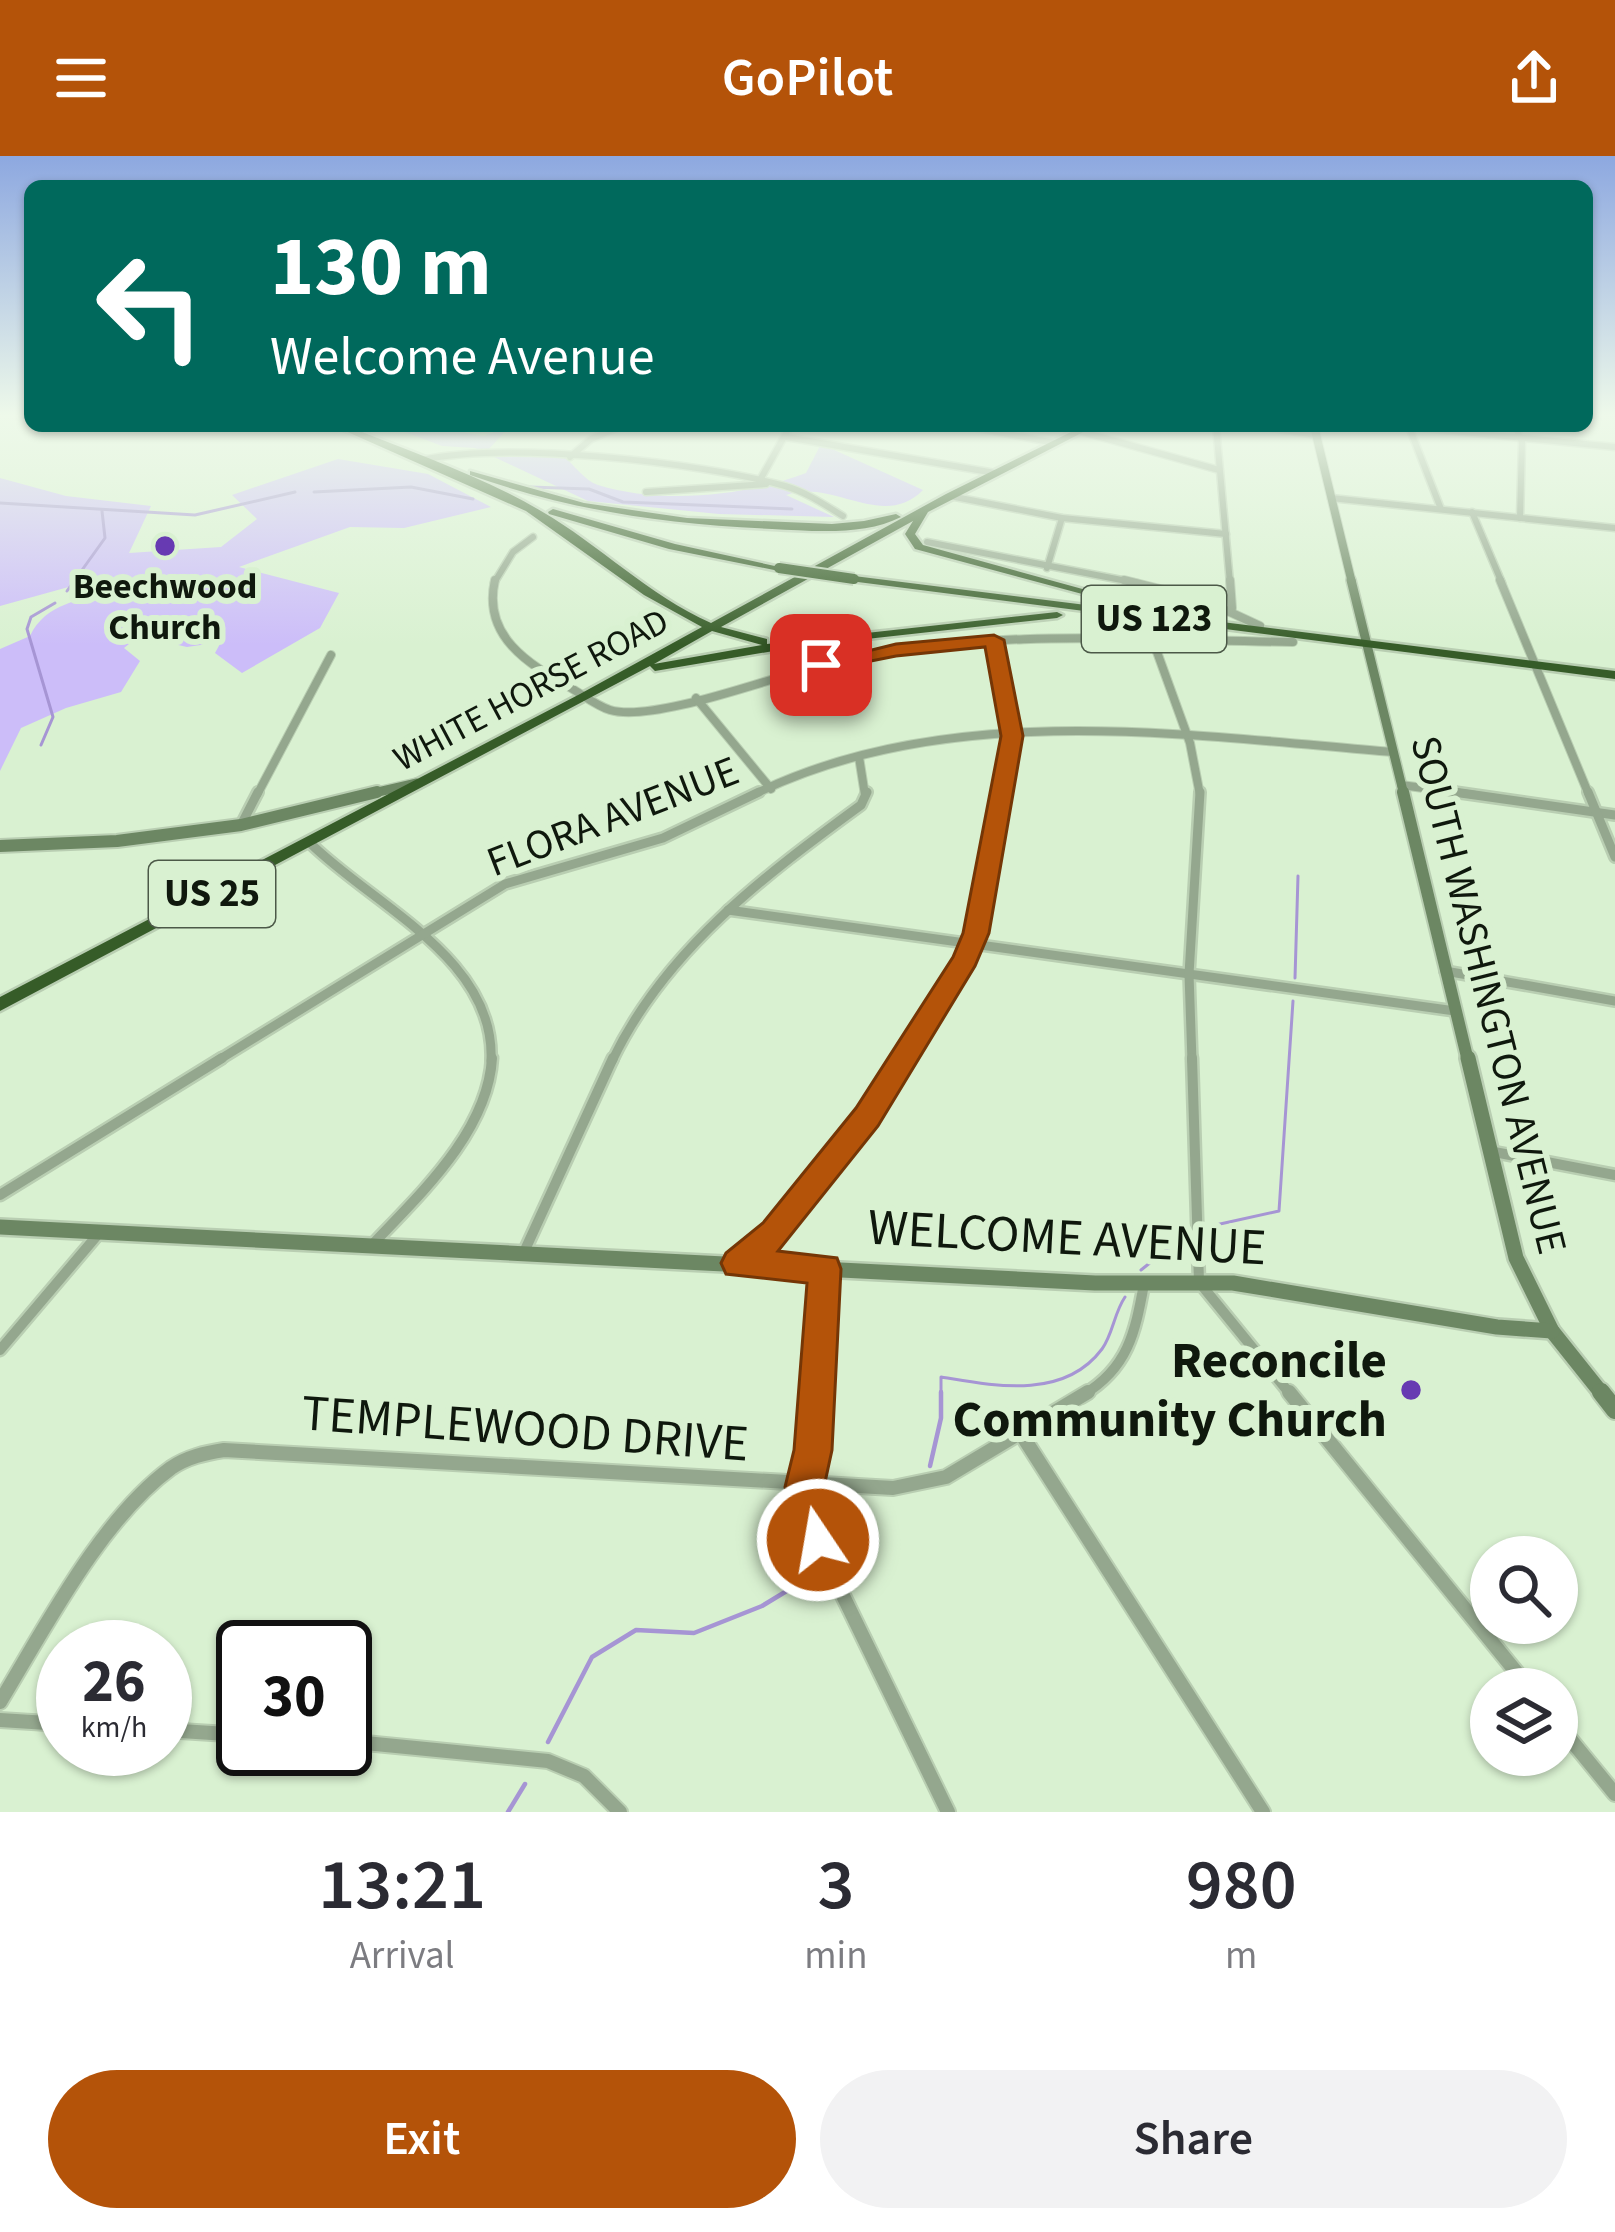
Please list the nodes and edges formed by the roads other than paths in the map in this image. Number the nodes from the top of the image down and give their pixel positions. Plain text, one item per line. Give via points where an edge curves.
1 (496, 490) edge
2 (507, 490) edge
3 (518, 490) edge
4 (670, 490) edge
5 (797, 490) edge
6 (961, 490) edge
7 (1221, 490) edge
8 (1329, 490) edge
9 (1433, 490) edge
10 (1520, 490) edge
11 (646, 492) dead end
12 (1331, 498) junction
13 (945, 499) junction
14 (1441, 509) junction
15 (923, 511) junction
16 (1472, 512) junction
17 (843, 516) dead end
18 (1062, 518) junction
19 (1520, 518) junction
20 (796, 526) junction
21 (1615, 528) edge
22 (1226, 534) junction
23 (533, 537) dead end
24 (872, 540) junction
25 (927, 542) dead end
26 (1047, 568) junction
27 (1013, 574) junction
28 (858, 577) junction
29 (1232, 608) junction
30 (1187, 615) junction
31 (1204, 625) junction
32 (712, 628) junction
33 (1265, 629) junction
34 (994, 640) junction
35 (1153, 640) junction
36 (803, 642) junction
37 (1293, 642) dead end
38 (1365, 643) junction
39 (331, 655) dead end
40 (1534, 664) junction
41 (1615, 675) edge
42 (620, 677) junction
43 (584, 697) junction
44 (696, 698) junction
45 (1187, 735) junction
46 (1012, 736) junction
47 (1393, 752) junction
48 (859, 757) junction
49 (424, 782) junction
50 (1401, 785) junction
51 (771, 789) junction
52 (354, 798) junction
53 (1596, 812) junction
54 (363, 814) junction
55 (1615, 815) edge
56 (241, 825) junction
57 (310, 843) junction
58 (0, 846) edge
59 (1615, 857) edge
60 (728, 910) junction
61 (421, 936) junction
62 (973, 944) junction
63 (1445, 971) junction
64 (1189, 974) junction
65 (1615, 1001) edge
66 (0, 1006) edge
67 (1455, 1012) junction
68 (1489, 1151) junction
69 (1615, 1175) edge
70 (0, 1195) edge
71 (0, 1227) edge
72 (100, 1232) junction
73 (372, 1245) junction
74 (524, 1252) junction
75 (738, 1263) junction
76 (825, 1269) junction
77 (1199, 1282) junction
78 (1144, 1284) junction
79 (1552, 1331) junction
80 (0, 1350) edge
81 (1615, 1409) edge
82 (1021, 1432) junction
83 (804, 1487) junction
84 (1513, 1668) edge
85 (0, 1702) edge
86 (0, 1720) edge
87 (36, 1722) edge
88 (372, 1744) edge
89 (1578, 1749) edge
90 (1615, 1794) edge
91 (620, 1812) edge
92 (948, 1812) edge
93 (1263, 1812) edge

1 - 32 highway via 650,596
2 - 28 highway, US 123, bridge via 609,530
3 - 20 highway via 621,516
4 - 11 street
5 - 17 street
6 - 13 highway, WHITE HORSE ROAD / US 25
7 - 22 street
8 - 12 main road, SOUTH WASHINGTON AVENUE
9 - 14 street
10 - 19 street
12 - 14 street
12 - 38 main road, SOUTH WASHINGTON AVENUE
13 - 15 highway, WHITE HORSE ROAD / US 25
13 - 18 street
13 - 20 highway via 868,526
14 - 16 street
15 - 24 highway, WHITE HORSE ROAD / US 25
15 - 27 highway via 910,534 914,544
16 - 19 street
16 - 40 street
18 - 22 street
18 - 26 street
19 - 21 street
20 - 24 highway
22 - 29 street
23 - 43 street via 495,580 493,621 520,658
24 - 27 highway
24 - 32 highway, WHITE HORSE ROAD / US 25
25 - 26 street
26 - 29 street
27 - 30 highway
28 - 30 highway, US 123
28 - 31 highway, US 123
29 - 33 street
30 - 33 highway, US 123
31 - 33 highway, US 123
31 - 36 highway via 1031,615
32 - 36 highway via 757,641
32 - 42 highway, WHITE HORSE ROAD / US 25
33 - 38 highway, US 123
34 - 35 street
34 - 44 street via 863,656
34 - 46 street
35 - 37 street
35 - 45 street
36 - 42 highway via 681,659
38 - 40 highway, US 123
38 - 47 main road, SOUTH WASHINGTON AVENUE
39 - 56 street
40 - 41 highway, US 123
40 - 53 street
42 - 43 highway, WHITE HORSE ROAD / US 25
43 - 44 street via 631,713
43 - 49 highway, WHITE HORSE ROAD / US 25
44 - 51 street
45 - 46 street, FLORA AVENUE
45 - 47 street, FLORA AVENUE
45 - 64 street via 1201,802
46 - 48 street, FLORA AVENUE
46 - 62 street
47 - 50 main road, SOUTH WASHINGTON AVENUE
48 - 51 street, FLORA AVENUE
48 - 60 street via 868,790 861,806
49 - 52 main road
49 - 54 highway, WHITE HORSE ROAD / US 25
50 - 53 street
50 - 63 main road, SOUTH WASHINGTON AVENUE
51 - 61 street, FLORA AVENUE via 662,838 522,876
52 - 54 highway
52 - 56 main road
53 - 55 street
53 - 59 street
54 - 57 highway, WHITE HORSE ROAD / US 25
56 - 58 main road
57 - 61 street
57 - 66 highway, WHITE HORSE ROAD / US 25
60 - 62 street
60 - 74 street via 640,1009
61 - 70 street, FLORA AVENUE
61 - 73 street via 482,998 495,1053 458,1144
62 - 64 street
62 - 75 street via 867,1117 774,1233
63 - 65 street
63 - 67 main road, SOUTH WASHINGTON AVENUE
64 - 67 street
64 - 77 street
67 - 68 main road, SOUTH WASHINGTON AVENUE
68 - 69 street
68 - 79 main road, SOUTH WASHINGTON AVENUE via 1516,1258
71 - 72 main road, WELCOME AVENUE
72 - 73 main road, WELCOME AVENUE
72 - 80 street
73 - 74 main road, WELCOME AVENUE
74 - 75 main road, WELCOME AVENUE
75 - 76 main road, WELCOME AVENUE
76 - 78 main road, WELCOME AVENUE
76 - 83 street
77 - 78 main road, WELCOME AVENUE
77 - 79 main road, WELCOME AVENUE
77 - 84 street
78 - 82 street, TEMPLEWOOD DRIVE via 1118,1370
79 - 81 main road, SOUTH WASHINGTON AVENUE
82 - 83 street, TEMPLEWOOD DRIVE via 934,1483
82 - 93 street
83 - 85 street, TEMPLEWOOD DRIVE via 206,1452 171,1467 136,1501
83 - 92 street via 832,1573
86 - 87 street
88 - 91 street via 548,1761 584,1776
89 - 90 street

